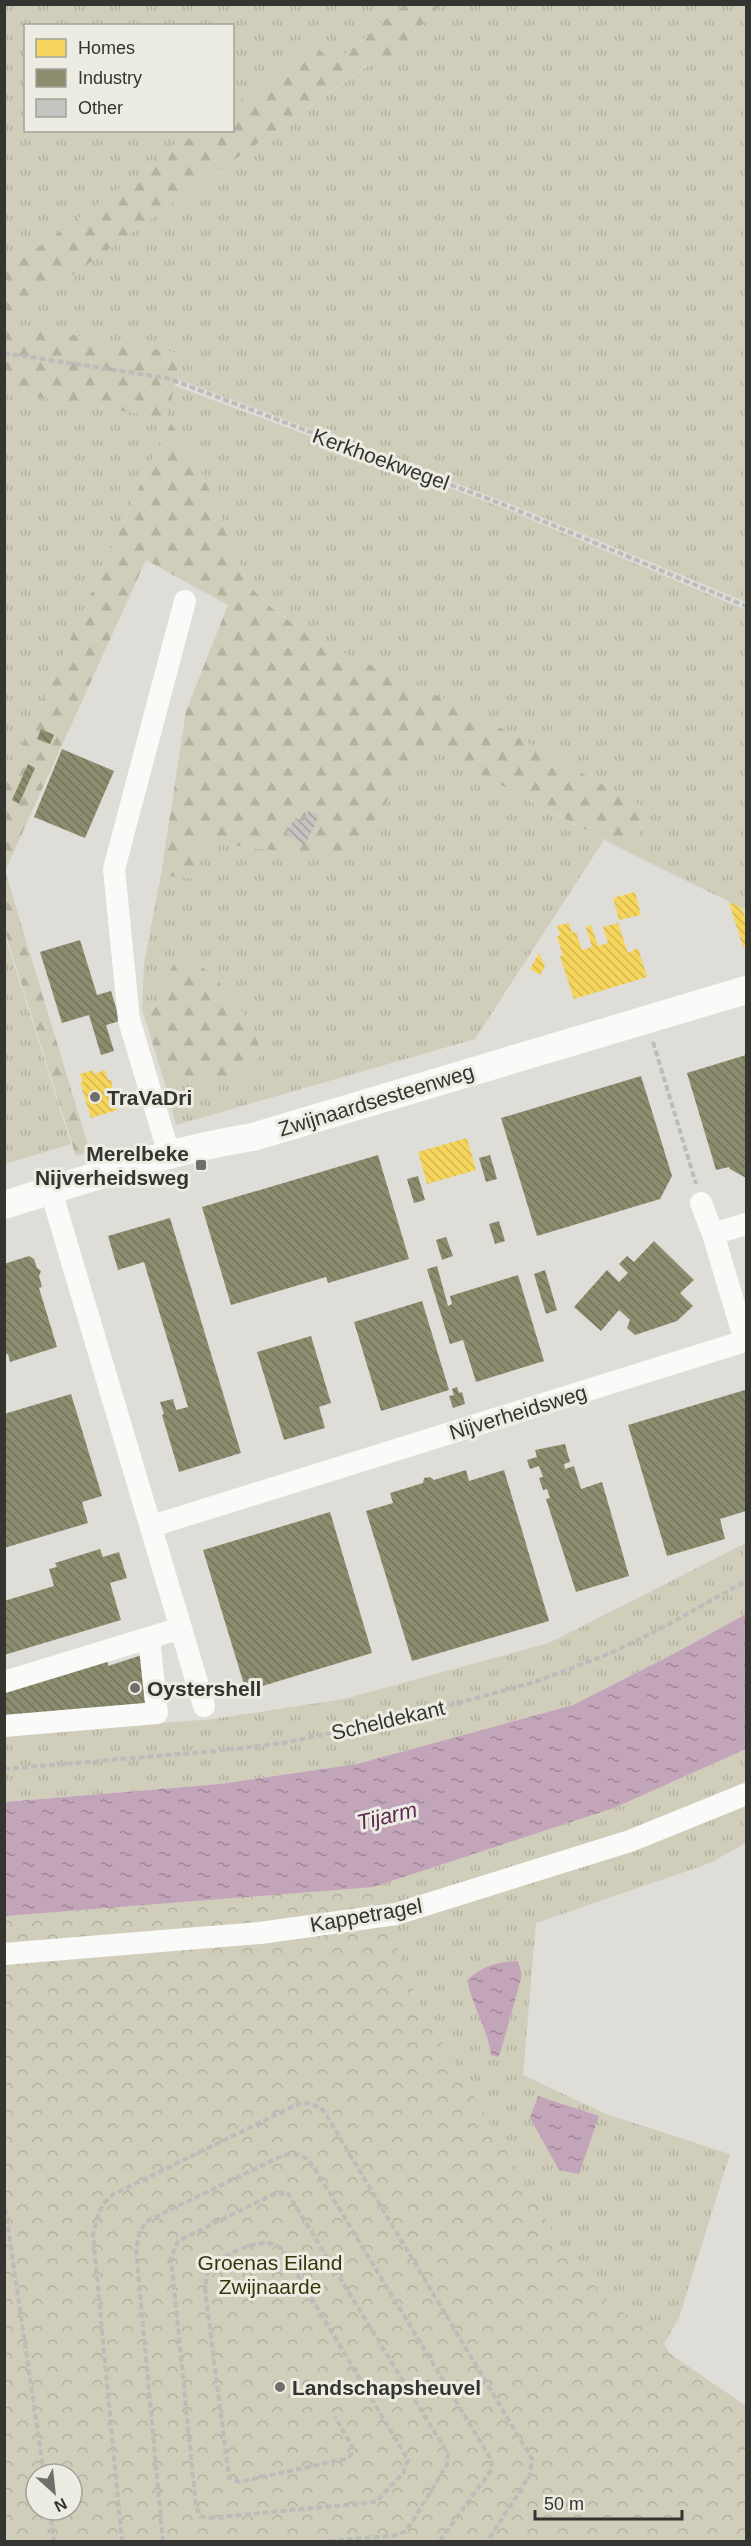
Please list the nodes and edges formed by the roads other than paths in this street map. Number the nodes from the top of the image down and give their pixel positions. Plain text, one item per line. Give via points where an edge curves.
1 (184, 601) dead end
2 (747, 990) edge
3 (169, 1154) junction
4 (51, 1191) junction
5 (701, 1203) road end
6 (4, 1205) edge
7 (747, 1224) edge
8 (713, 1234) junction
9 (152, 1526) junction
10 (181, 1628) junction
11 (149, 1638) junction
12 (4, 1682) edge
13 (204, 1706) dead end
14 (4, 1726) edge
15 (747, 1794) edge
16 (4, 1954) edge

1 - 3 street via 114,868 129,1020
2 - 3 main road, Zwijnaardsesteenweg via 253,1137
3 - 4 main road, Zwijnaardsesteenweg
4 - 6 main road, Zwijnaardsesteenweg
4 - 9 street
5 - 8 street, Nijverheidsweg
7 - 8 street
8 - 9 street, Nijverheidsweg via 745,1341
9 - 10 street
10 - 11 street
10 - 13 street
11 - 12 street
11 - 14 street via 157,1713
15 - 16 street, Kappetragel via 630,1841 396,1914 260,1933

